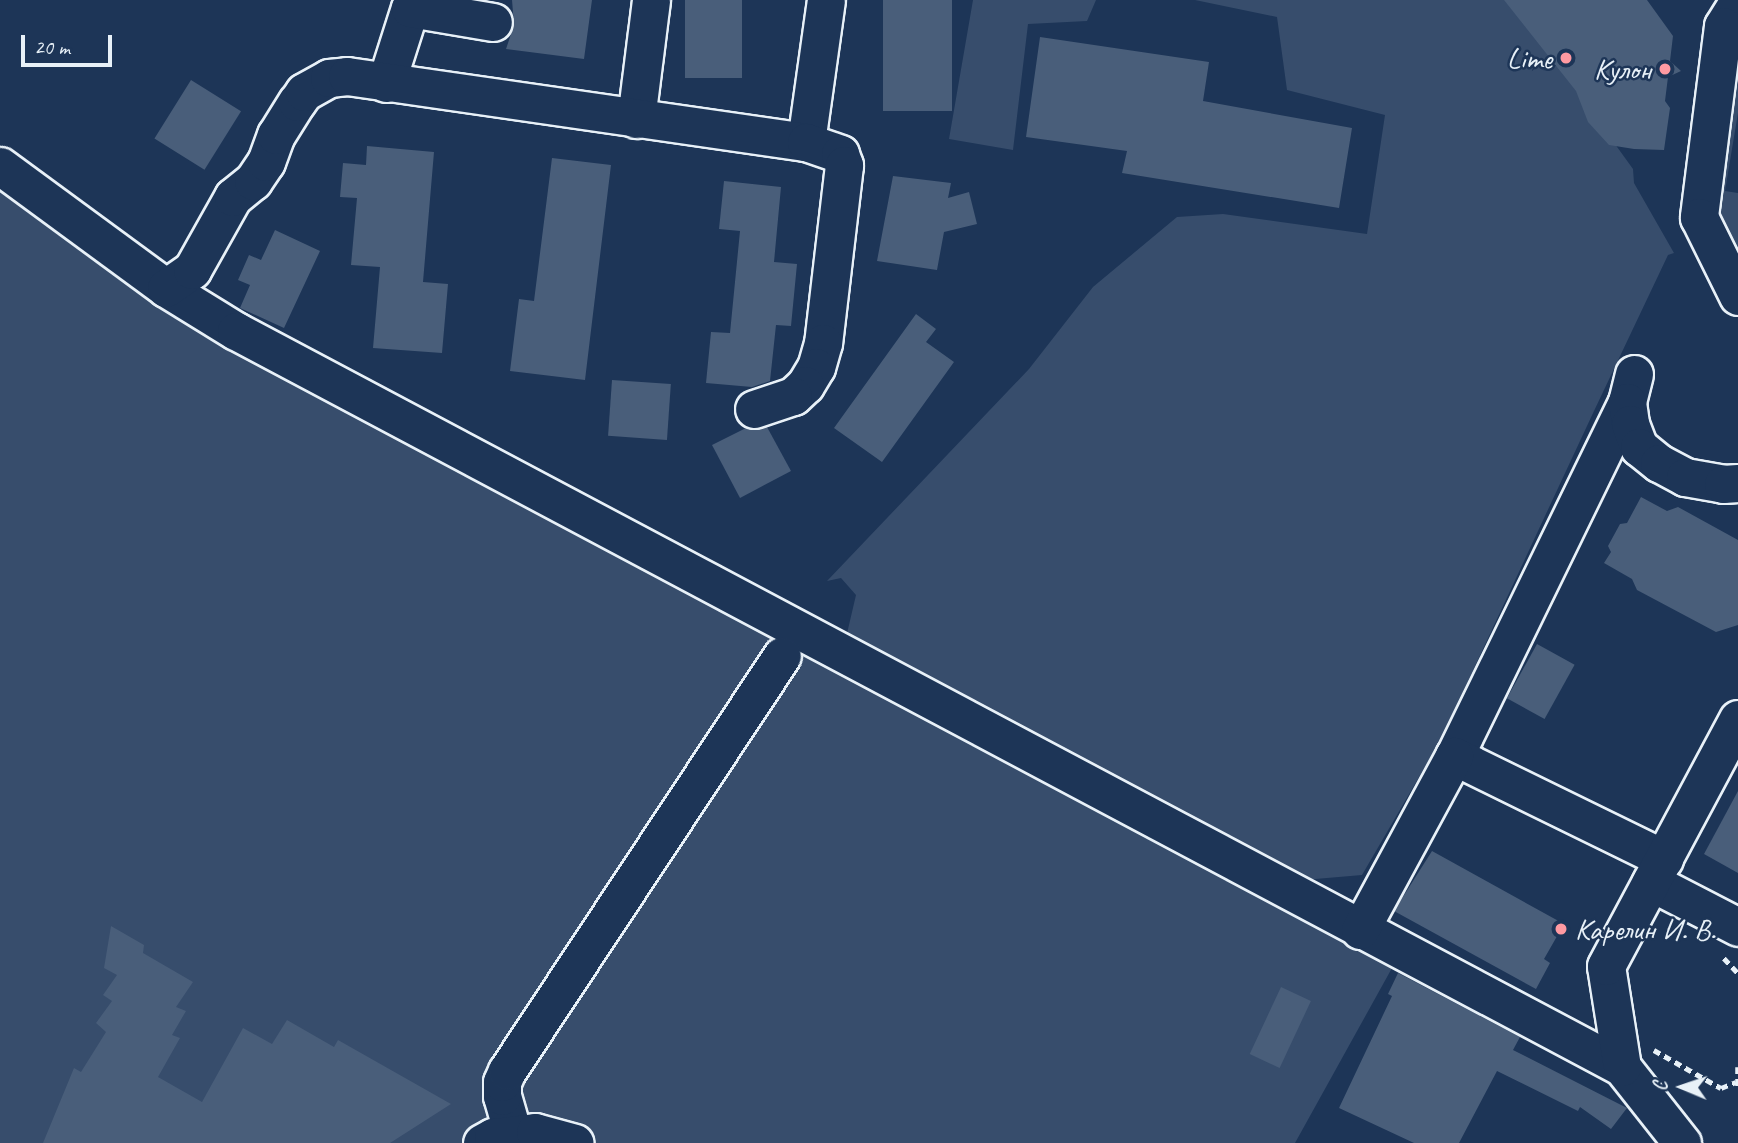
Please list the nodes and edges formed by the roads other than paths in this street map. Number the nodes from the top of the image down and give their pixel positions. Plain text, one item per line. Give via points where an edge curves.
1 (651, 0) edge
2 (826, 0) edge
3 (1738, 2) edge
4 (493, 22) dead end
5 (386, 83) junction
6 (636, 119) junction
7 (806, 142) junction
8 (0, 166) edge
9 (166, 288) junction
10 (1738, 296) edge
11 (754, 409) dead end
12 (1738, 483) edge
13 (782, 656) dead end
14 (1738, 719) edge
15 (1454, 756) junction
16 (1657, 870) junction
17 (1738, 927) edge
18 (1360, 930) junction
19 (1622, 1067) junction
20 (497, 1139) edge
21 (575, 1143) edge
22 (1682, 1143) edge

1 - 6 street
2 - 7 street
3 - 10 street via 1723,26 1699,217
4 - 5 street via 410,8
5 - 6 street
5 - 9 street via 347,76 329,78 304,92 253,181 233,197 192,270
6 - 7 street
7 - 11 street via 840,155 844,165 823,344 816,367 793,396
8 - 9 street
9 - 18 street via 236,331
12 - 15 street via 1685,477 1639,447 1630,424 1631,388
13 - 20 street via 507,1070
14 - 16 street
15 - 16 street
15 - 18 street
16 - 17 street
16 - 19 street via 1606,966
18 - 19 street
19 - 22 street
20 - 21 street via 535,1132

